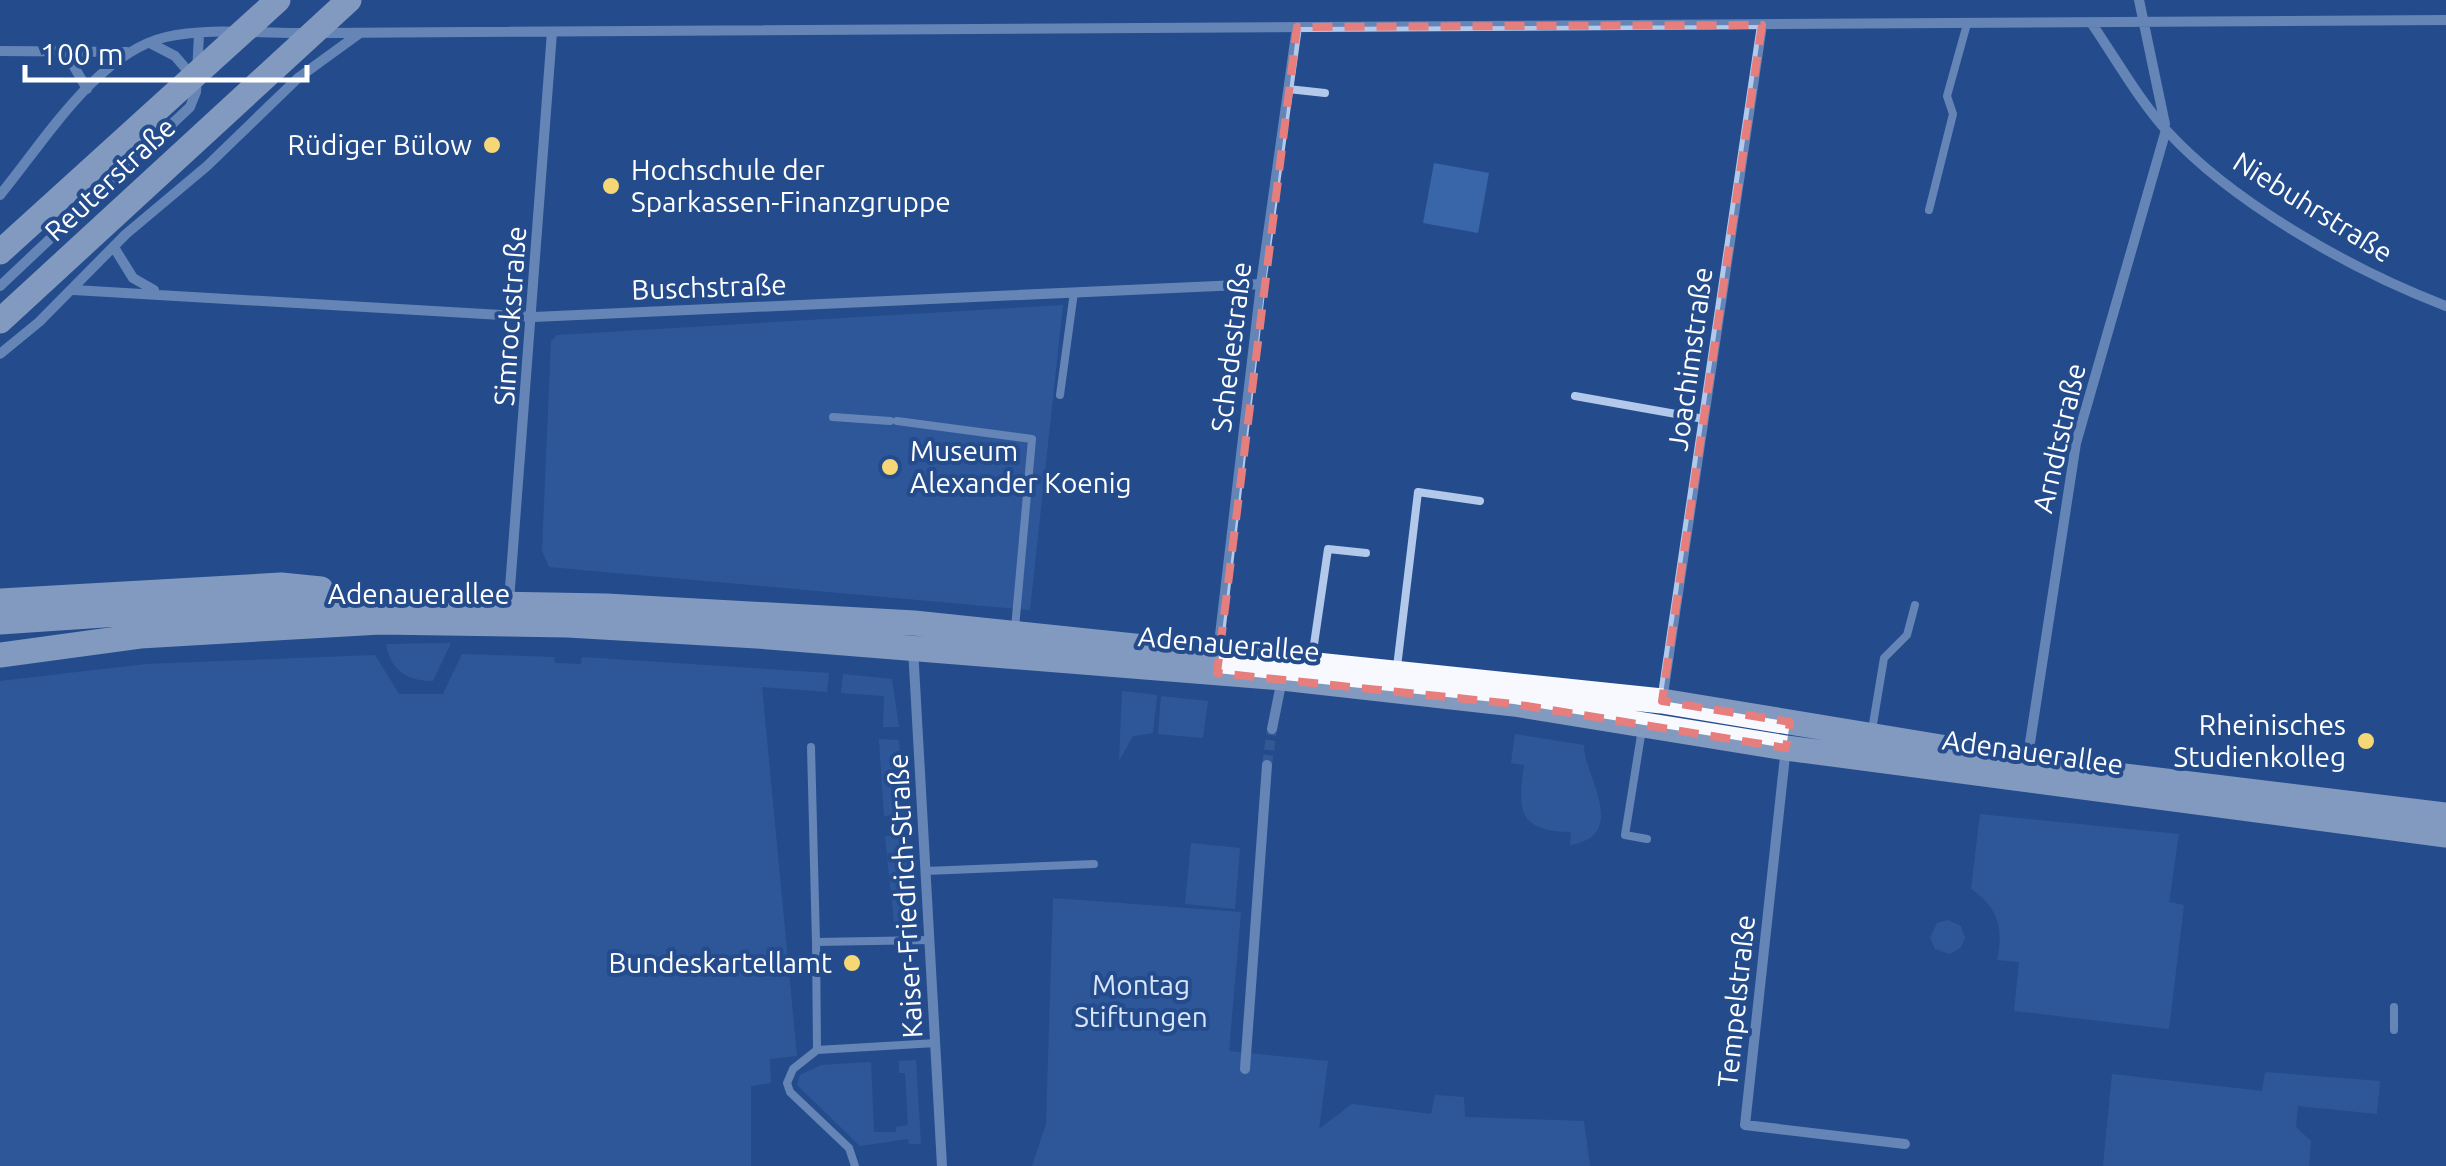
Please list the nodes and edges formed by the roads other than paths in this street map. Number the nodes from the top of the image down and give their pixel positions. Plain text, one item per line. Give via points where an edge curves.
1 (278, 0) edge
2 (349, 0) edge
3 (2140, 0) edge
4 (2446, 20) edge
5 (1967, 24) junction
6 (2092, 24) junction
7 (2144, 24) junction
8 (1762, 25) junction
9 (1297, 27) junction
10 (361, 32) junction
11 (552, 32) junction
12 (199, 34) junction
13 (294, 34) junction
14 (150, 42) junction
15 (0, 51) edge
16 (64, 51) junction
17 (128, 52) junction
18 (298, 78) junction
19 (197, 82) junction
20 (1288, 88) junction
21 (87, 90) junction
22 (1325, 92) dead end
23 (2166, 130) junction
24 (0, 195) edge
25 (1929, 210) dead end
26 (116, 249) junction
27 (0, 252) edge
28 (1261, 284) junction
29 (0, 286) edge
30 (74, 290) junction
31 (1074, 292) junction
32 (159, 294) junction
33 (2446, 306) edge
34 (534, 317) junction
35 (0, 321) edge
36 (0, 354) edge
37 (1060, 395) dead end
38 (1574, 396) dead end
39 (834, 418) dead end
40 (1704, 419) junction
41 (1480, 501) dead end
42 (1366, 553) dead end
43 (0, 601) edge
44 (394, 602) junction
45 (509, 602) junction
46 (1915, 604) dead end
47 (0, 622) edge
48 (1014, 632) junction
49 (914, 636) junction
50 (1155, 645) junction
51 (0, 655) edge
52 (1312, 662) junction
53 (1100, 663) junction
54 (1218, 663) junction
55 (1396, 672) junction
56 (1282, 678) junction
57 (1662, 701) junction
58 (1790, 722) junction
59 (1643, 723) junction
60 (1272, 729) tunnel mouth
61 (1872, 735) junction
62 (812, 747) dead end
63 (1786, 748) junction
64 (2027, 762) junction
65 (1268, 765) tunnel mouth
66 (2446, 815) edge
67 (2446, 835) edge
68 (1647, 839) dead end
69 (1094, 864) dead end
70 (926, 872) junction
71 (930, 940) junction
72 (816, 942) junction
73 (2394, 1007) dead end
74 (2394, 1030) dead end
75 (936, 1043) junction
76 (817, 1050) junction
77 (1245, 1069) dead end
78 (1905, 1144) dead end
79 (856, 1166) edge
80 (942, 1166) edge

1 - 27 main road, Reuterstraße
2 - 35 main road, Reuterstraße
3 - 7 street
4 - 7 street
5 - 6 street
5 - 8 street
5 - 25 lane via 1947,96 1953,114
6 - 7 street
6 - 23 street, Niebuhrstraße
7 - 23 street
8 - 9 street
8 - 40 street, Joachimstraße
9 - 11 street
9 - 20 street, Schedestraße
10 - 11 street
10 - 13 street
10 - 18 street
11 - 34 street, Simrockstraße
12 - 13 street
12 - 14 street
12 - 19 street
13 - 18 street via 306,54
14 - 17 street
14 - 19 street via 175,56
15 - 16 street
16 - 17 street
16 - 21 street
17 - 21 street
18 - 26 street
19 - 29 street via 190,107
20 - 22 lane
20 - 28 street, Schedestraße
21 - 24 street
23 - 33 street, Niebuhrstraße via 2277,216
23 - 64 street, Arndtstraße via 2076,442
26 - 30 street
26 - 32 street via 133,278
28 - 31 street, Buschstraße
28 - 54 street, Schedestraße
30 - 32 street, Buschstraße
30 - 36 street
31 - 34 street, Buschstraße
31 - 37 lane
32 - 34 street, Buschstraße
34 - 45 street, Simrockstraße
38 - 40 lane
39 - 48 lane via 1032,438
40 - 57 street, Joachimstraße
41 - 55 lane via 1418,492
42 - 52 lane via 1328,549
43 - 44 main road via 281,585
44 - 45 main road, Adenauerallee
44 - 47 main road, Adenauerallee
45 - 49 main road, Adenauerallee
46 - 61 lane via 1907,635 1884,658
48 - 49 main road, Adenauerallee
48 - 50 main road, Adenauerallee
49 - 51 main road, Adenauerallee via 380,622 140,636
49 - 53 main road, Adenauerallee
49 - 70 street, Kaiser-Friedrich-Straße
50 - 53 lane
50 - 54 main road, Adenauerallee
52 - 54 main road, Adenauerallee
52 - 55 main road, Adenauerallee
53 - 54 main road, Adenauerallee
54 - 56 main road, Adenauerallee
55 - 57 main road, Adenauerallee
56 - 59 main road, Adenauerallee
56 - 60 street
57 - 58 main road, Adenauerallee
58 - 61 main road, Adenauerallee
58 - 63 street, Tempelstraße
59 - 63 main road, Adenauerallee
59 - 68 lane via 1625,835
61 - 64 main road, Adenauerallee
62 - 72 lane
63 - 67 main road, Adenauerallee
63 - 78 street, Tempelstraße via 1745,1125
64 - 66 main road, Adenauerallee
65 - 77 street
69 - 70 lane
70 - 71 street, Kaiser-Friedrich-Straße
71 - 72 lane
71 - 75 street, Kaiser-Friedrich-Straße
72 - 76 lane
73 - 74 lane
75 - 76 lane
75 - 80 street, Kaiser-Friedrich-Straße
76 - 79 lane via 788,1077 790,1092 849,1148

